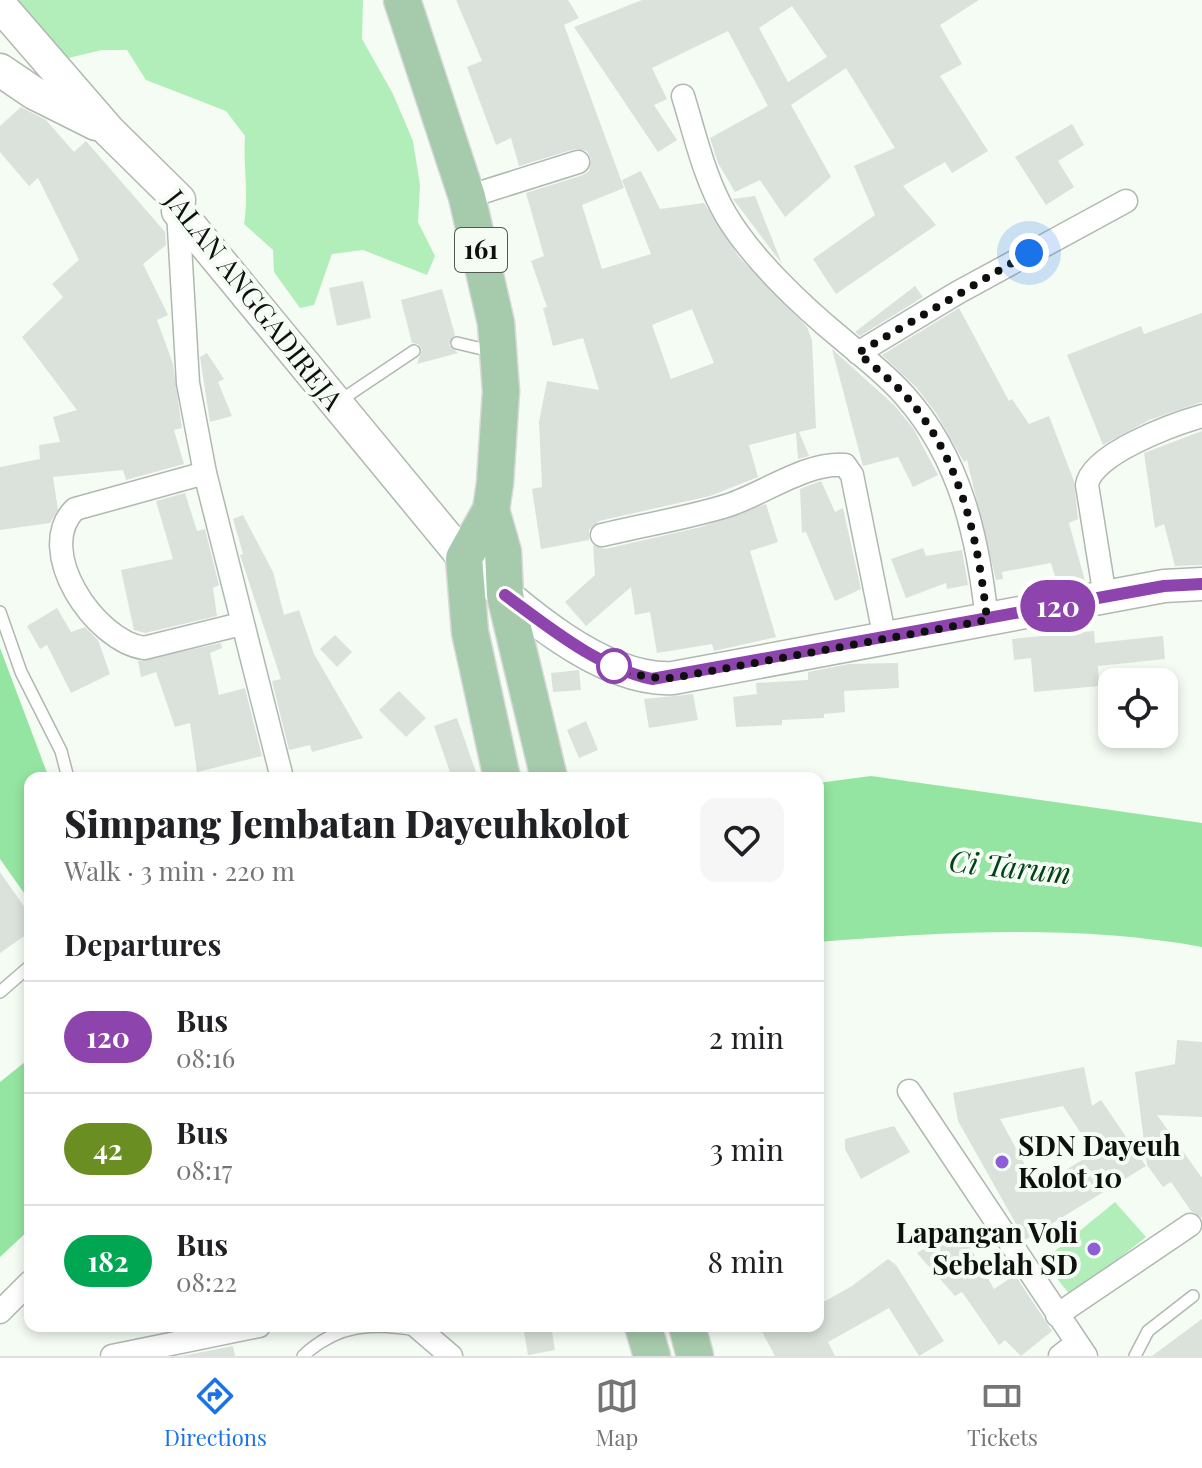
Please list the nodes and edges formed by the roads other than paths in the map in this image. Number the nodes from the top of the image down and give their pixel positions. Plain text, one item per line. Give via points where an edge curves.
1 (403, 0) edge
2 (0, 5) edge
3 (0, 70) edge
4 (683, 96) dead end
5 (109, 131) junction
6 (578, 162) dead end
7 (467, 197) junction
8 (1126, 201) dead end
9 (178, 211) junction
10 (457, 343) dead end
11 (414, 351) dead end
12 (499, 353) junction
13 (858, 353) junction
14 (335, 404) junction
15 (1202, 416) edge
16 (205, 473) junction
17 (491, 510) junction
18 (602, 535) dead end
19 (464, 558) junction
20 (1202, 584) edge
21 (505, 595) junction
22 (1105, 597) junction
23 (0, 612) edge
24 (987, 620) junction
25 (241, 624) junction
26 (885, 639) junction
27 (66, 772) edge
28 (280, 772) edge
29 (501, 772) edge
30 (548, 772) edge
31 (24, 971) edge
32 (0, 992) edge
33 (909, 1091) dead end
34 (1190, 1225) dead end
35 (24, 1288) edge
36 (1193, 1296) dead end
37 (0, 1312) edge
38 (1057, 1315) junction
39 (230, 1332) edge
40 (338, 1332) edge
41 (422, 1332) edge
42 (645, 1332) edge
43 (689, 1332) edge
44 (1075, 1352) edge
45 (112, 1356) edge
46 (303, 1356) edge
47 (451, 1356) edge
48 (652, 1356) edge
49 (695, 1356) edge
50 (1135, 1356) edge

1 - 7 main road, 161
2 - 5 main road, JALAN ANGGADIREJA
3 - 5 main road
4 - 13 street via 726,216 784,286
5 - 9 main road, JALAN ANGGADIREJA via 179,200
6 - 7 street
7 - 12 main road, 161
8 - 13 street
9 - 14 main road, JALAN ANGGADIREJA
9 - 16 street via 188,383
10 - 12 lane
11 - 14 lane
12 - 17 main road, 161
13 - 24 street via 905,396 961,487 979,554
14 - 19 main road, JALAN ANGGADIREJA
15 - 22 street via 1174,424 1090,472 1087,485
16 - 25 street
16 - 25 street via 75,509 60,532 63,560 76,594 131,647
17 - 19 main road, 161
17 - 21 main road, 161 via 503,552
18 - 26 street via 716,509 795,476 845,465 852,475
19 - 21 main road, JALAN ANGGADIREJA
19 - 29 main road via 470,632
20 - 22 main road, JALAN ANGGADIREJA
21 - 26 main road, JALAN ANGGADIREJA via 571,642 628,674 652,679
21 - 30 main road, 161
22 - 24 main road, JALAN ANGGADIREJA
23 - 27 lane
24 - 26 main road, JALAN ANGGADIREJA
25 - 28 street
31 - 32 lane
33 - 38 street
34 - 38 street
35 - 37 street
36 - 50 lane via 1148,1331
38 - 44 street
39 - 45 street
40 - 46 lane
41 - 47 street
42 - 48 main road
43 - 49 main road

